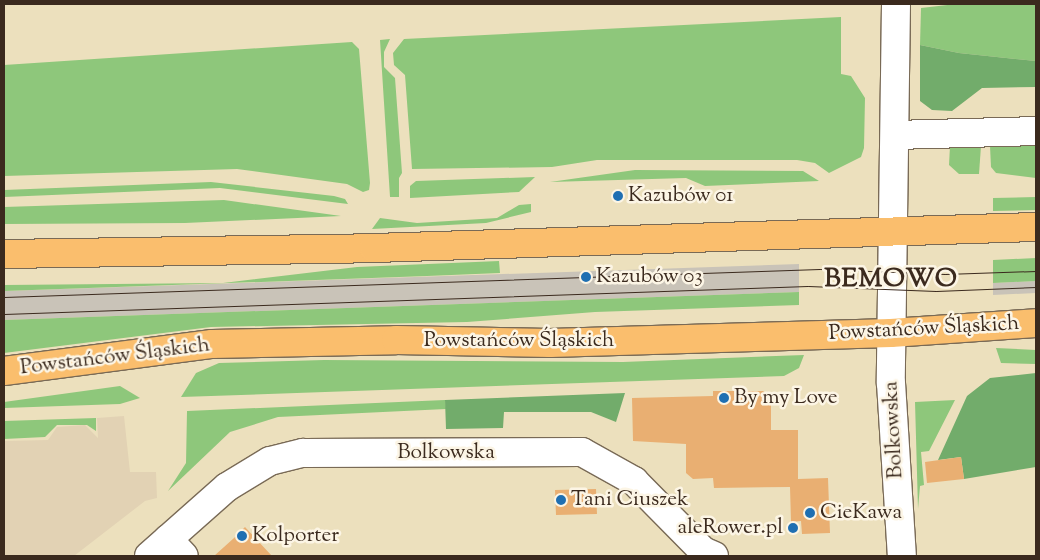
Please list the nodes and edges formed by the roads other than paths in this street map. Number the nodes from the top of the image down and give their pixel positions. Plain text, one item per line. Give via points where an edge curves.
1 (896, 4) edge
2 (1036, 131) edge
3 (895, 135) junction
4 (1036, 227) edge
5 (893, 231) junction
6 (4, 254) edge
7 (1036, 323) edge
8 (891, 333) junction
9 (4, 371) edge
10 (167, 550) edge
11 (705, 555) edge
12 (902, 556) edge

1 - 3 street, Bolkowska
2 - 3 street
3 - 5 street, Bolkowska
4 - 5 main road
5 - 6 main road via 374,248
5 - 8 street, Bolkowska
7 - 8 main road, Powstańców Śląskich
8 - 9 main road, Powstańców Śląskich via 550,343 249,342 186,346
8 - 12 street, Bolkowska via 892,416
10 - 11 street, Bolkowska via 226,487 270,461 303,453 582,452 634,481

